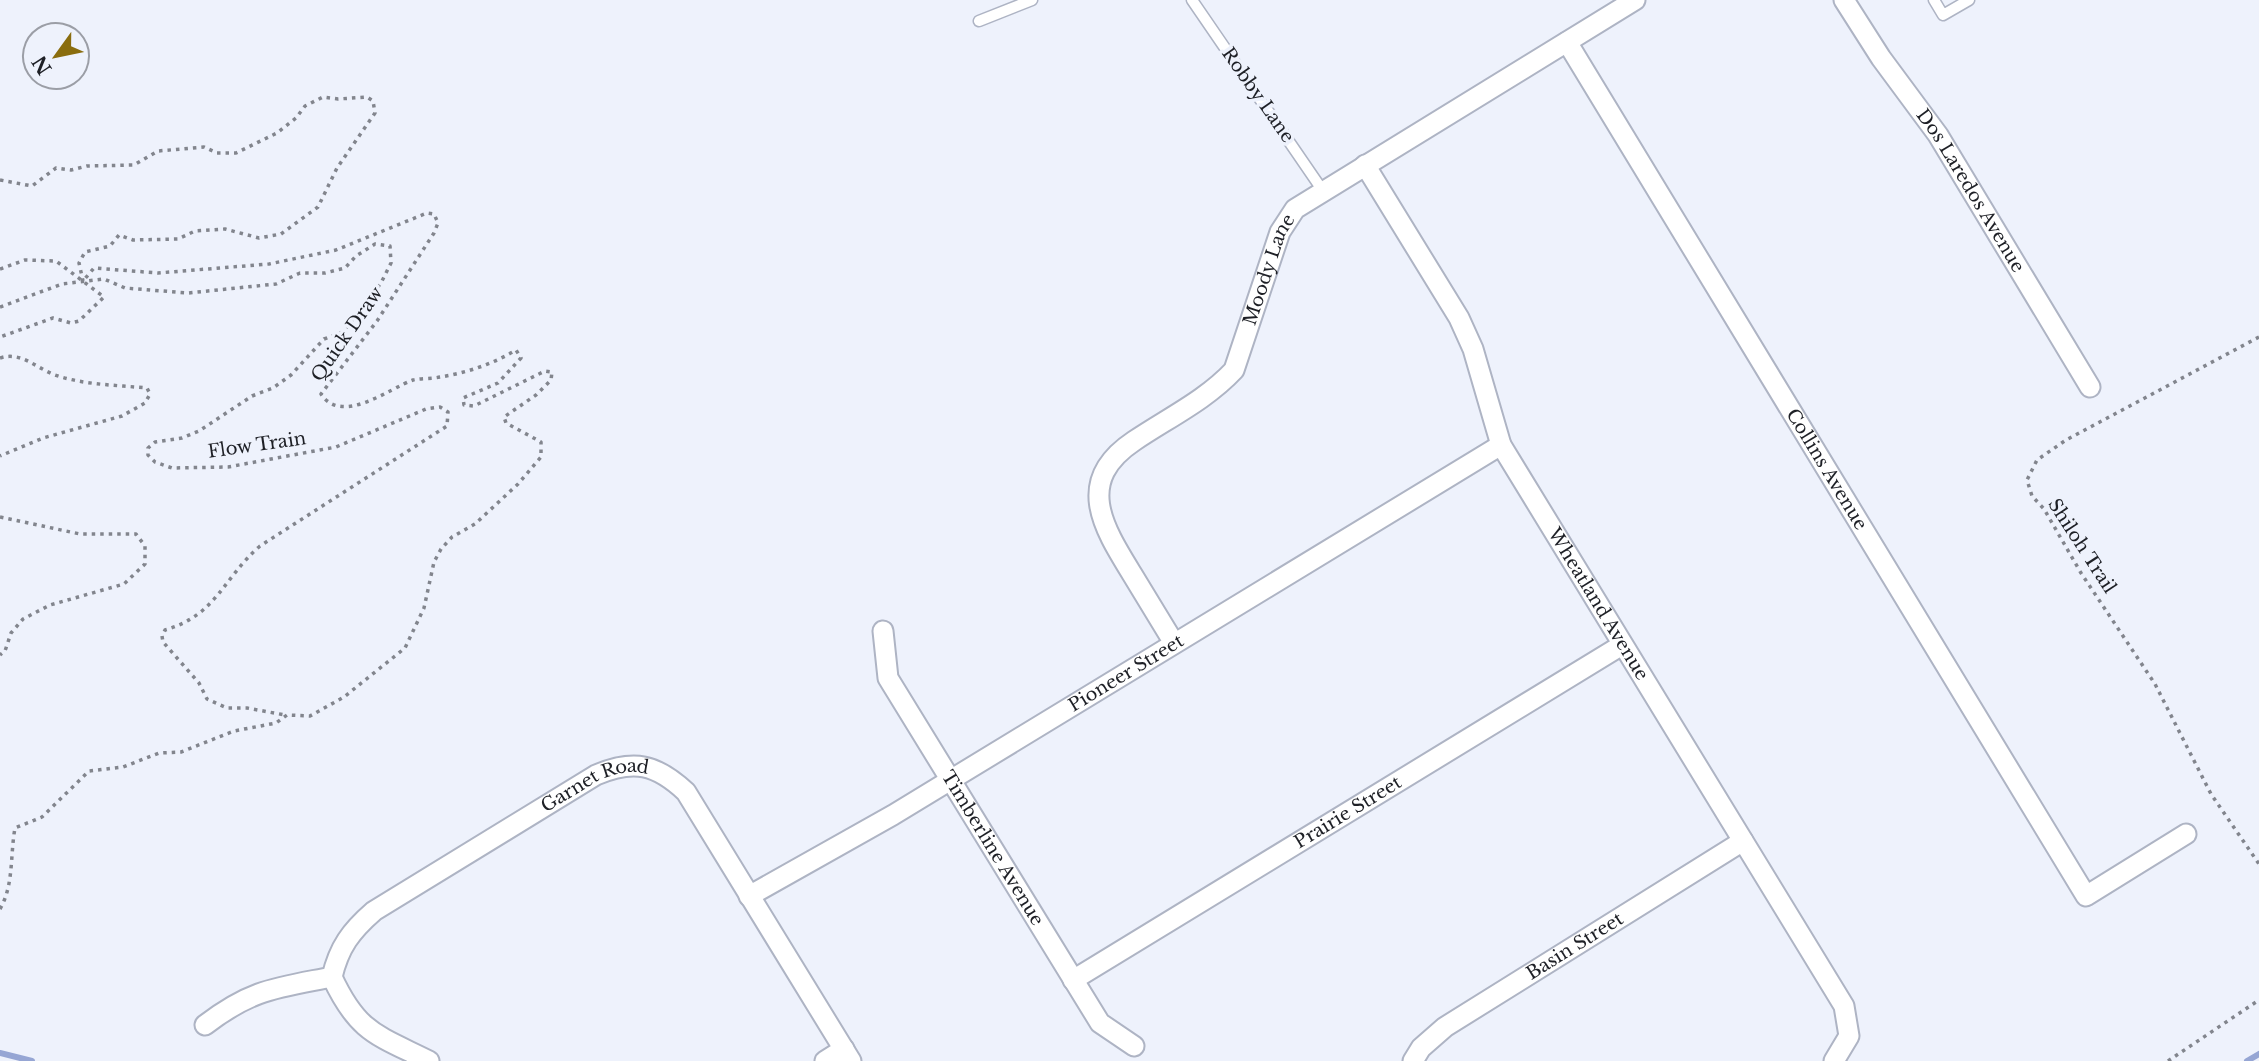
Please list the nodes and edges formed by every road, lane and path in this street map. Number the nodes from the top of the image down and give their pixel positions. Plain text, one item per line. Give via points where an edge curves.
1 (1032, 0) edge
2 (1192, 0) edge
3 (1635, 0) edge
4 (1844, 0) edge
5 (1934, 0) edge
6 (1969, 0) edge
7 (979, 21) dead end
8 (1567, 42) junction
9 (1365, 165) junction
10 (0, 180) edge
11 (1323, 191) junction
12 (0, 269) edge
13 (83, 281) junction
14 (0, 307) edge
15 (0, 337) edge
16 (2259, 337) edge
17 (0, 358) edge
18 (2090, 387) dead end
19 (1501, 445) junction
20 (0, 456) edge
21 (0, 517) edge
22 (883, 631) dead end
23 (1174, 643) junction
24 (1622, 645) junction
25 (0, 655) edge
26 (287, 715) junction
27 (950, 779) junction
28 (2186, 834) dead end
29 (1743, 841) junction
30 (2259, 864) edge
31 (749, 896) junction
32 (0, 909) edge
33 (332, 977) junction
34 (1073, 980) junction
35 (2259, 1000) edge
36 (205, 1025) dead end
37 (1134, 1046) dead end
38 (848, 1055) edge
39 (429, 1061) edge
40 (825, 1061) edge
41 (1413, 1061) edge
42 (1834, 1061) edge
43 (2168, 1061) edge

1 - 7 lane
2 - 11 lane, Robby Lane
3 - 8 street, Moody Lane
4 - 18 street, Dos Laredos Avenue via 1938,135
5 - 6 lane via 1943,15
8 - 9 street, Moody Lane
8 - 28 street, Collins Avenue via 2086,897
9 - 11 street, Moody Lane
9 - 19 street, Wheatland Avenue via 1459,318
10 - 13 path via 32,186 56,168 134,165 158,150 204,148 236,153 277,133 310,102 323,97 367,97 373,101 375,113 337,168 323,200 281,234 259,238 225,229 195,231 178,239 133,240 119,235 110,246 85,252 79,263
11 - 23 street, Moody Lane via 1295,209 1279,232 1234,370 1218,388 1130,443 1100,481 1098,506 1105,530
12 - 13 path via 24,260 56,261
13 - 14 path
13 - 15 path via 104,297 79,321 71,324 52,318
13 - 26 path, Quick Draw via 94,268 159,273 269,264 336,250 427,213 438,218 434,233 377,321 321,394 326,401 339,407 361,403 387,396 413,380 480,367 516,350 521,358 498,383 463,398 464,405 474,406 545,371 552,372 551,380 536,395 504,417 506,423 541,442 541,457 475,524 440,549 424,608 405,648 344,697 310,716
13 - 26 path, Flow Train via 104,279 125,288 188,293 276,284 300,273 345,268 375,244 390,246 391,263 381,283 343,332 324,339 273,388 252,396 199,431 148,448 148,455 164,466 228,467 337,447 426,409 440,407 449,412 447,426 260,546 240,564 211,606 183,625 165,630 163,642 207,699 227,708
16 - 30 path, Shiloh Trail via 2066,440 2037,460 2027,480 2032,496 2155,684 2211,794
17 - 20 path via 20,357 54,374 83,382 147,388 150,394 145,403 122,416
19 - 23 street, Pioneer Street
19 - 24 street, Wheatland Avenue
21 - 25 path via 80,534 136,534 145,546 145,564 124,584 50,605 23,619
22 - 27 street, Timberline Avenue via 888,678
23 - 27 street, Pioneer Street
24 - 29 street, Wheatland Avenue
24 - 34 street, Prairie Street
26 - 32 path, Quick Draw via 276,723 234,731 181,752 89,771 42,817 15,828 12,872
27 - 31 street, Pioneer Street
27 - 34 street, Timberline Avenue
29 - 41 street, Basin Street via 1445,1027
29 - 42 street, Wheatland Avenue via 1844,1006 1849,1036
31 - 33 street, Garnet Road via 686,792 667,774 645,766 620,765 596,775 374,911 338,951
31 - 38 street, Garnet Road
33 - 36 street via 259,991
33 - 39 street via 345,1005 365,1028
34 - 37 street, Timberline Avenue via 1100,1023
35 - 43 path
38 - 40 street

